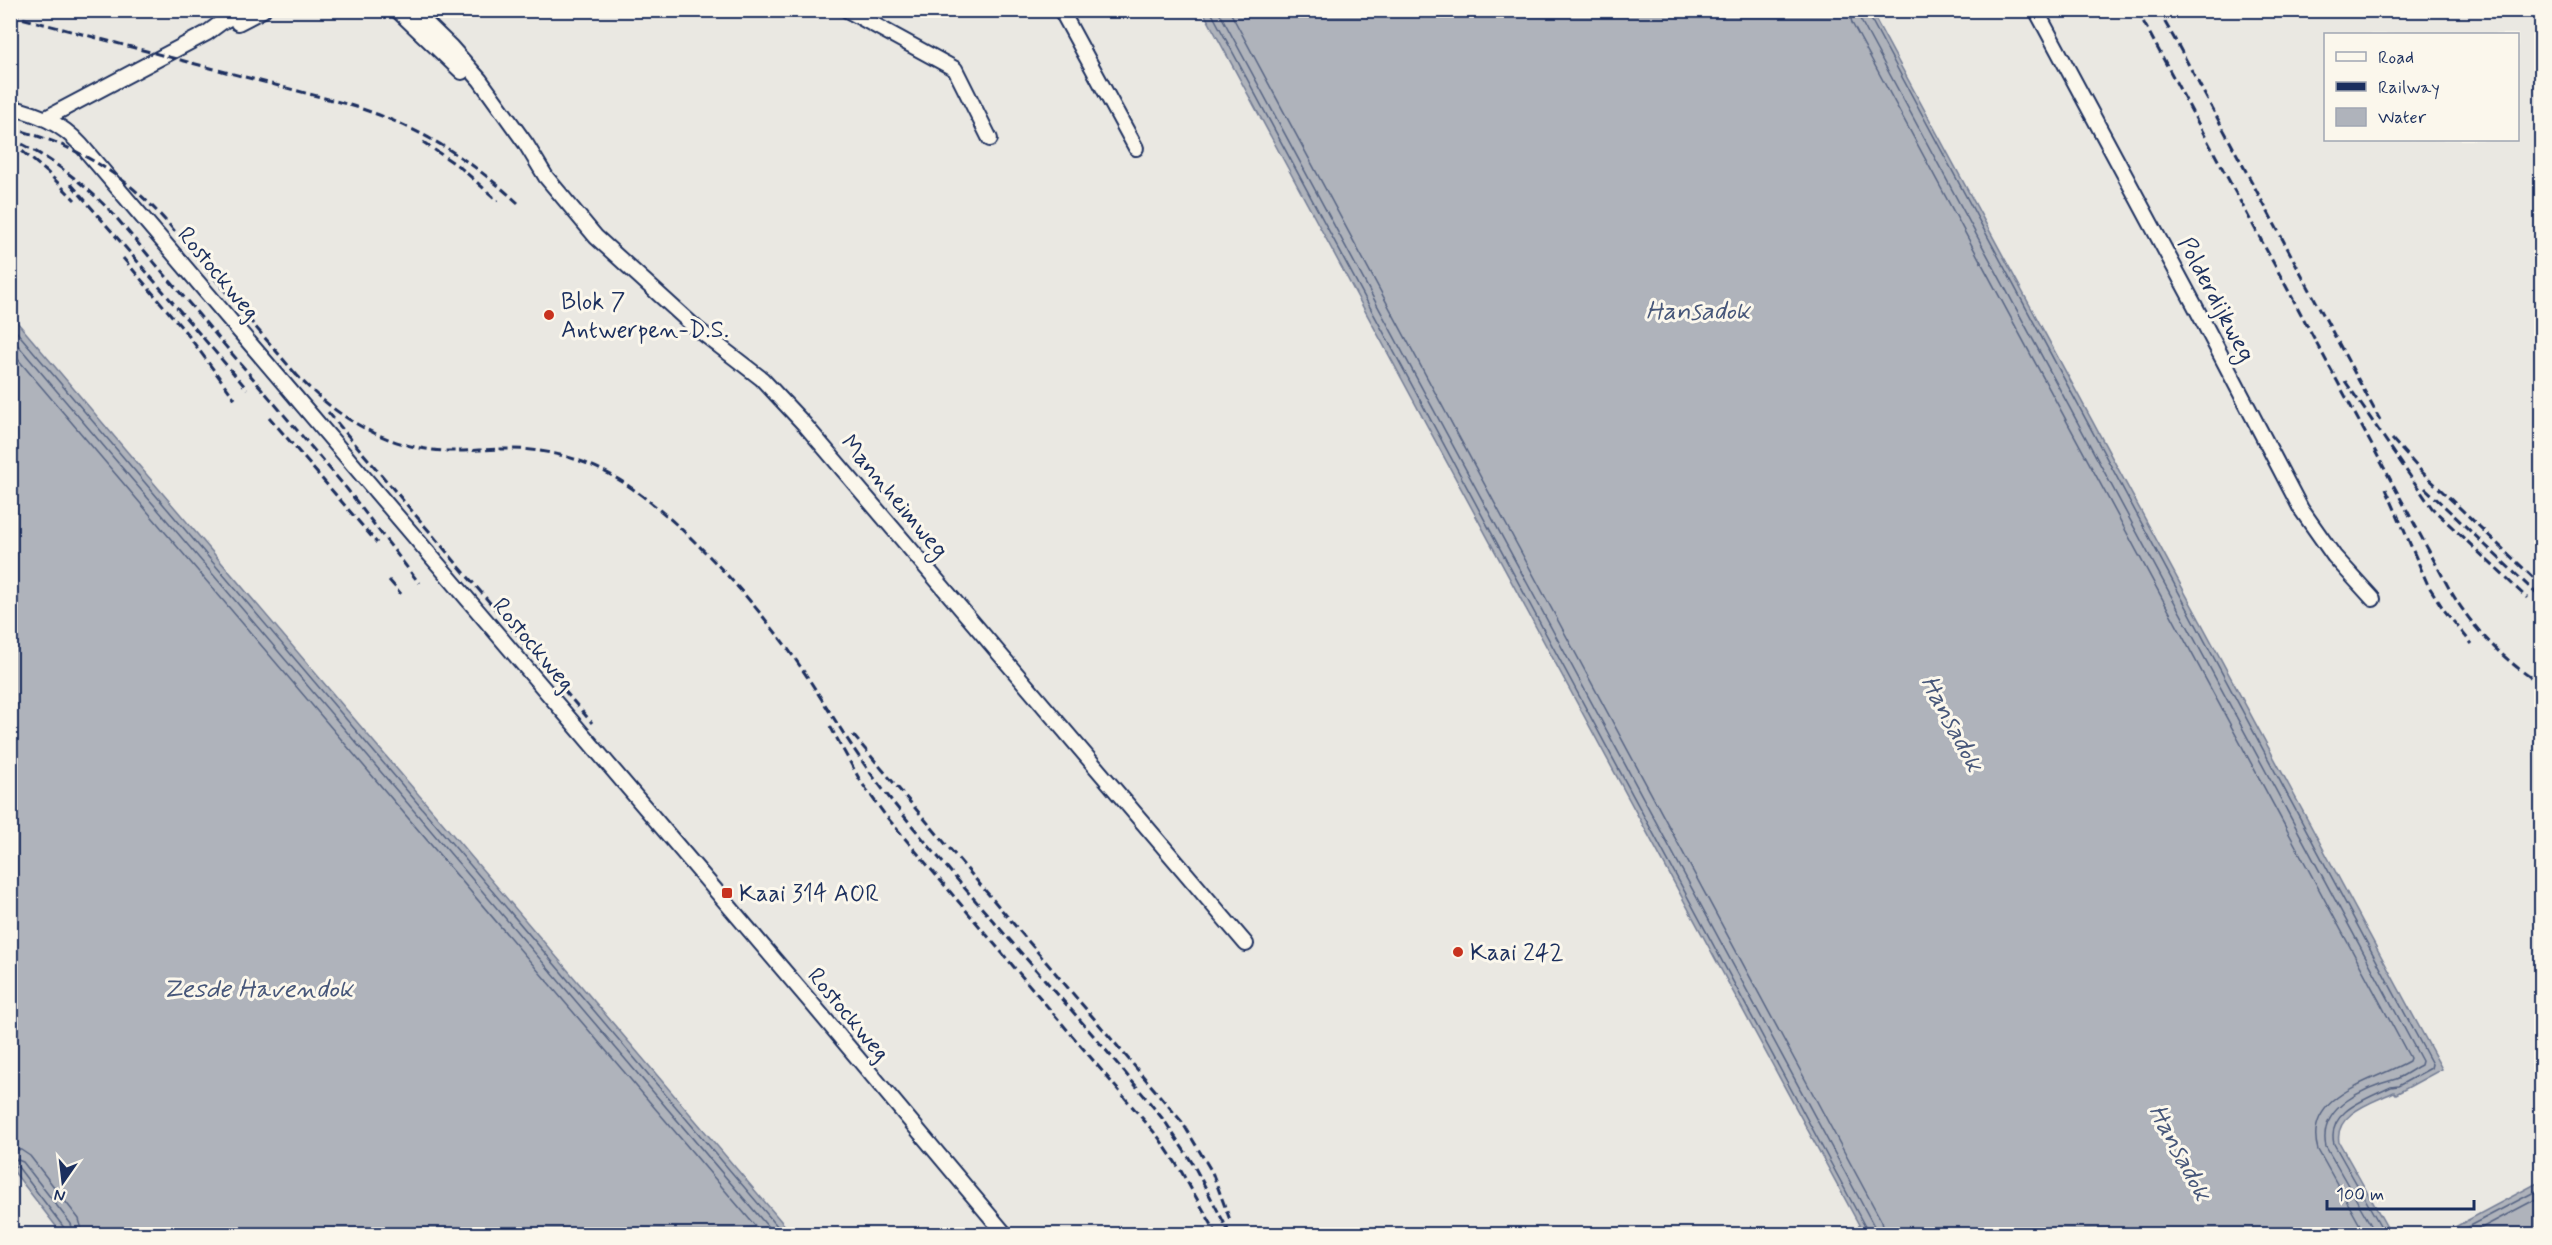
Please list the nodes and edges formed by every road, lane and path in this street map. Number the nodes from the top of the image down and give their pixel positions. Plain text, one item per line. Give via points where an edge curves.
1 (244, 10) edge
2 (263, 10) edge
3 (397, 10) edge
4 (413, 10) edge
5 (847, 10) edge
6 (1061, 10) edge
7 (2036, 10) edge
8 (207, 33) junction
9 (492, 96) junction
10 (10, 107) edge
11 (46, 118) junction
12 (990, 139) dead end
13 (1136, 148) dead end
14 (2373, 599) dead end
15 (1246, 944) dead end
16 (1005, 1234) edge

1 - 8 street
2 - 8 street via 226,29
3 - 9 street, Mannheimweg via 472,82
4 - 9 street, Mannheimweg
5 - 12 street via 955,69
6 - 13 street
7 - 14 street, Polderdijkweg via 2301,509 2334,556
8 - 11 street
9 - 15 street, Mannheimweg via 546,177 596,237 687,321 776,392
10 - 11 street, Rostockweg
11 - 16 street, Rostockweg via 86,151

